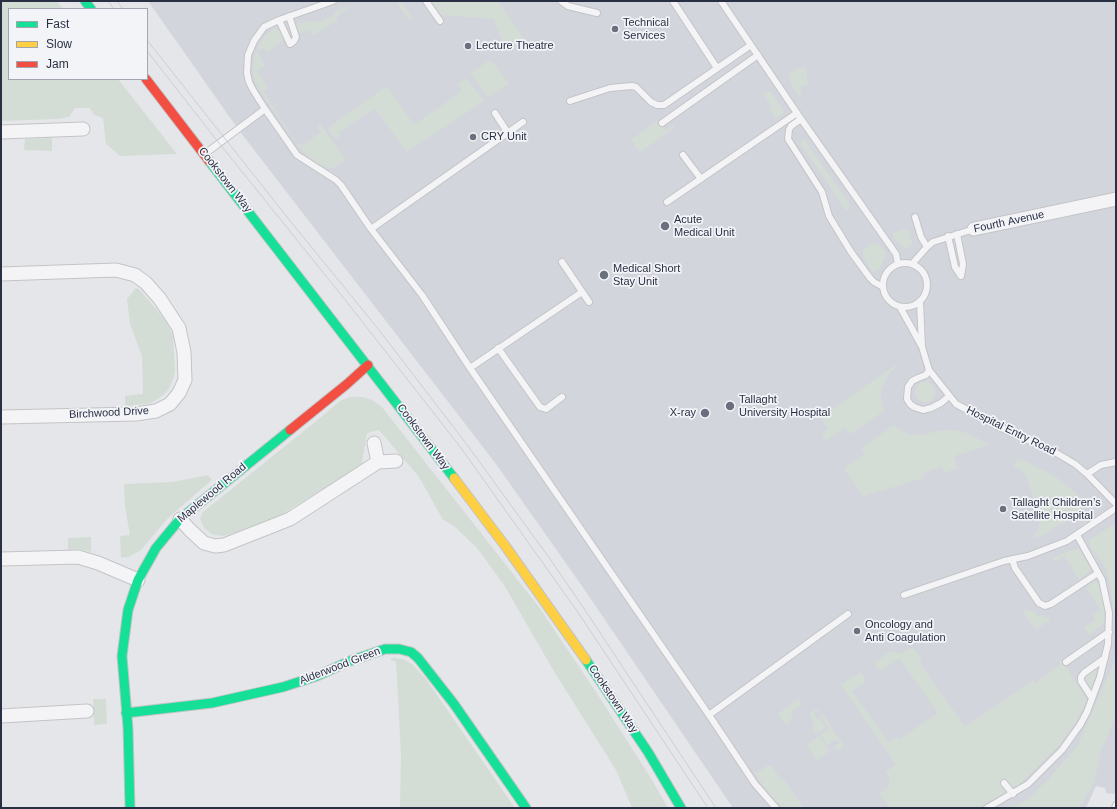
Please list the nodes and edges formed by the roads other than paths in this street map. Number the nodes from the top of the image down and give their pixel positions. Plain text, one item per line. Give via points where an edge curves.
1 (333, 1) edge
2 (426, 1) edge
3 (575, 1) edge
4 (673, 1) edge
5 (721, 1) edge
6 (563, 3) edge
7 (597, 13) dead end
8 (289, 16) junction
9 (279, 20) junction
10 (440, 22) dead end
11 (751, 45) junction
12 (758, 55) junction
13 (718, 68) junction
14 (147, 80) edge
15 (570, 101) dead end
16 (265, 109) junction
17 (495, 113) dead end
18 (799, 116) junction
19 (523, 122) dead end
20 (662, 123) dead end
21 (84, 129) dead end
22 (1, 132) edge
23 (508, 133) junction
24 (204, 154) junction
25 (683, 155) dead end
26 (701, 180) junction
27 (1116, 199) edge
28 (667, 202) dead end
29 (915, 216) dead end
30 (372, 229) junction
31 (974, 229) joint
32 (957, 234) junction
33 (948, 236) junction
34 (927, 247) junction
35 (562, 262) dead end
36 (898, 264) junction
37 (912, 264) junction
38 (1, 274) edge
39 (883, 287) junction
40 (582, 292) junction
41 (920, 301) junction
42 (589, 302) dead end
43 (900, 307) junction
44 (922, 346) junction
45 (498, 348) junction
46 (368, 365) junction
47 (470, 368) junction
48 (929, 370) junction
49 (949, 396) junction
50 (562, 397) dead end
51 (1, 417) edge
52 (374, 443) dead end
53 (396, 461) dead end
54 (378, 462) junction
55 (1116, 462) edge
56 (1087, 474) junction
57 (1116, 504) edge
58 (1116, 508) edge
59 (180, 518) junction
60 (1077, 536) junction
61 (1, 559) edge
62 (1012, 559) junction
63 (1098, 573) junction
64 (138, 580) junction
65 (904, 595) dead end
66 (848, 614) dead end
67 (1109, 632) junction
68 (1105, 658) junction
69 (1066, 662) dead end
70 (1092, 698) junction
71 (87, 711) dead end
72 (126, 713) junction
73 (709, 715) junction
74 (1, 716) edge
75 (1004, 783) dead end
76 (1013, 794) junction
77 (130, 808) edge
78 (526, 808) edge
79 (681, 808) edge
80 (776, 808) edge
81 (987, 808) edge

1 - 8 lane
2 - 10 lane
3 - 6 lane via 571,4
4 - 13 lane
5 - 11 lane
6 - 7 lane
8 - 9 lane
8 - 9 lane via 296,38 290,44
9 - 16 lane via 264,27 248,55 249,82
11 - 12 lane
11 - 13 lane
12 - 18 lane
12 - 20 lane
13 - 15 lane via 664,105 651,102 632,86 610,88
14 - 24 street, Cookstown Way
16 - 24 lane
16 - 30 lane via 297,155 336,180
17 - 23 lane
18 - 26 lane
18 - 36 lane via 896,254
18 - 39 lane via 789,130 788,139 822,192 829,216 851,252 870,278
19 - 23 lane
21 - 22 street
23 - 30 lane
24 - 46 street, Cookstown Way
25 - 26 lane
26 - 28 lane
27 - 31 street, Fourth Avenue
29 - 34 lane
30 - 47 lane via 422,295
31 - 32 lane, Fourth Avenue
32 - 33 lane, Fourth Avenue
32 - 33 lane via 963,264 961,276 955,267
33 - 34 lane, Fourth Avenue
34 - 37 lane, Fourth Avenue
35 - 40 lane
36 - 37 lane
36 - 39 lane via 886,273
37 - 41 lane via 924,273 927,280 925,295
38 - 51 street, Birchwood Drive via 116,270 135,275 160,299 179,328 184,352 185,380 170,404 156,411 136,414
39 - 43 lane via 888,300
40 - 42 lane
40 - 45 lane
41 - 43 lane via 914,306
41 - 44 lane, Hospital Entry Road
43 - 44 lane, Hospital Entry Road
44 - 48 lane, Hospital Entry Road
45 - 47 lane
45 - 50 lane via 540,407 546,409
46 - 59 street, Maplewood Road
46 - 79 street, Cookstown Way via 567,631 648,752
47 - 73 lane
48 - 49 lane, Hospital Entry Road
48 - 49 lane via 926,375 912,381 908,387 907,399 910,404 923,410 941,403
49 - 56 lane, Hospital Entry Road via 963,408 1064,457
52 - 54 street
53 - 54 street
54 - 59 street via 290,519 224,545 204,543
55 - 56 lane via 1101,465
56 - 57 lane, Hospital Entry Road
58 - 60 lane
59 - 64 street, Maplewood Road via 156,548
60 - 62 lane via 1045,550
60 - 63 lane
61 - 64 street via 78,557
62 - 63 lane via 1039,603 1045,606 1052,604
62 - 65 lane
63 - 67 lane via 1105,587
64 - 72 street, Maplewood Road via 128,610 122,656
66 - 73 lane
67 - 68 lane
67 - 69 lane
68 - 70 lane
68 - 70 lane via 1081,677
70 - 76 lane via 1080,725 1062,750 1028,784
71 - 74 street
72 - 77 street, Maplewood Road
72 - 78 street, Alderwood Green via 212,703 283,687 385,649 400,649 411,652 418,658 454,704
73 - 80 lane via 754,784
75 - 76 lane
76 - 81 lane

